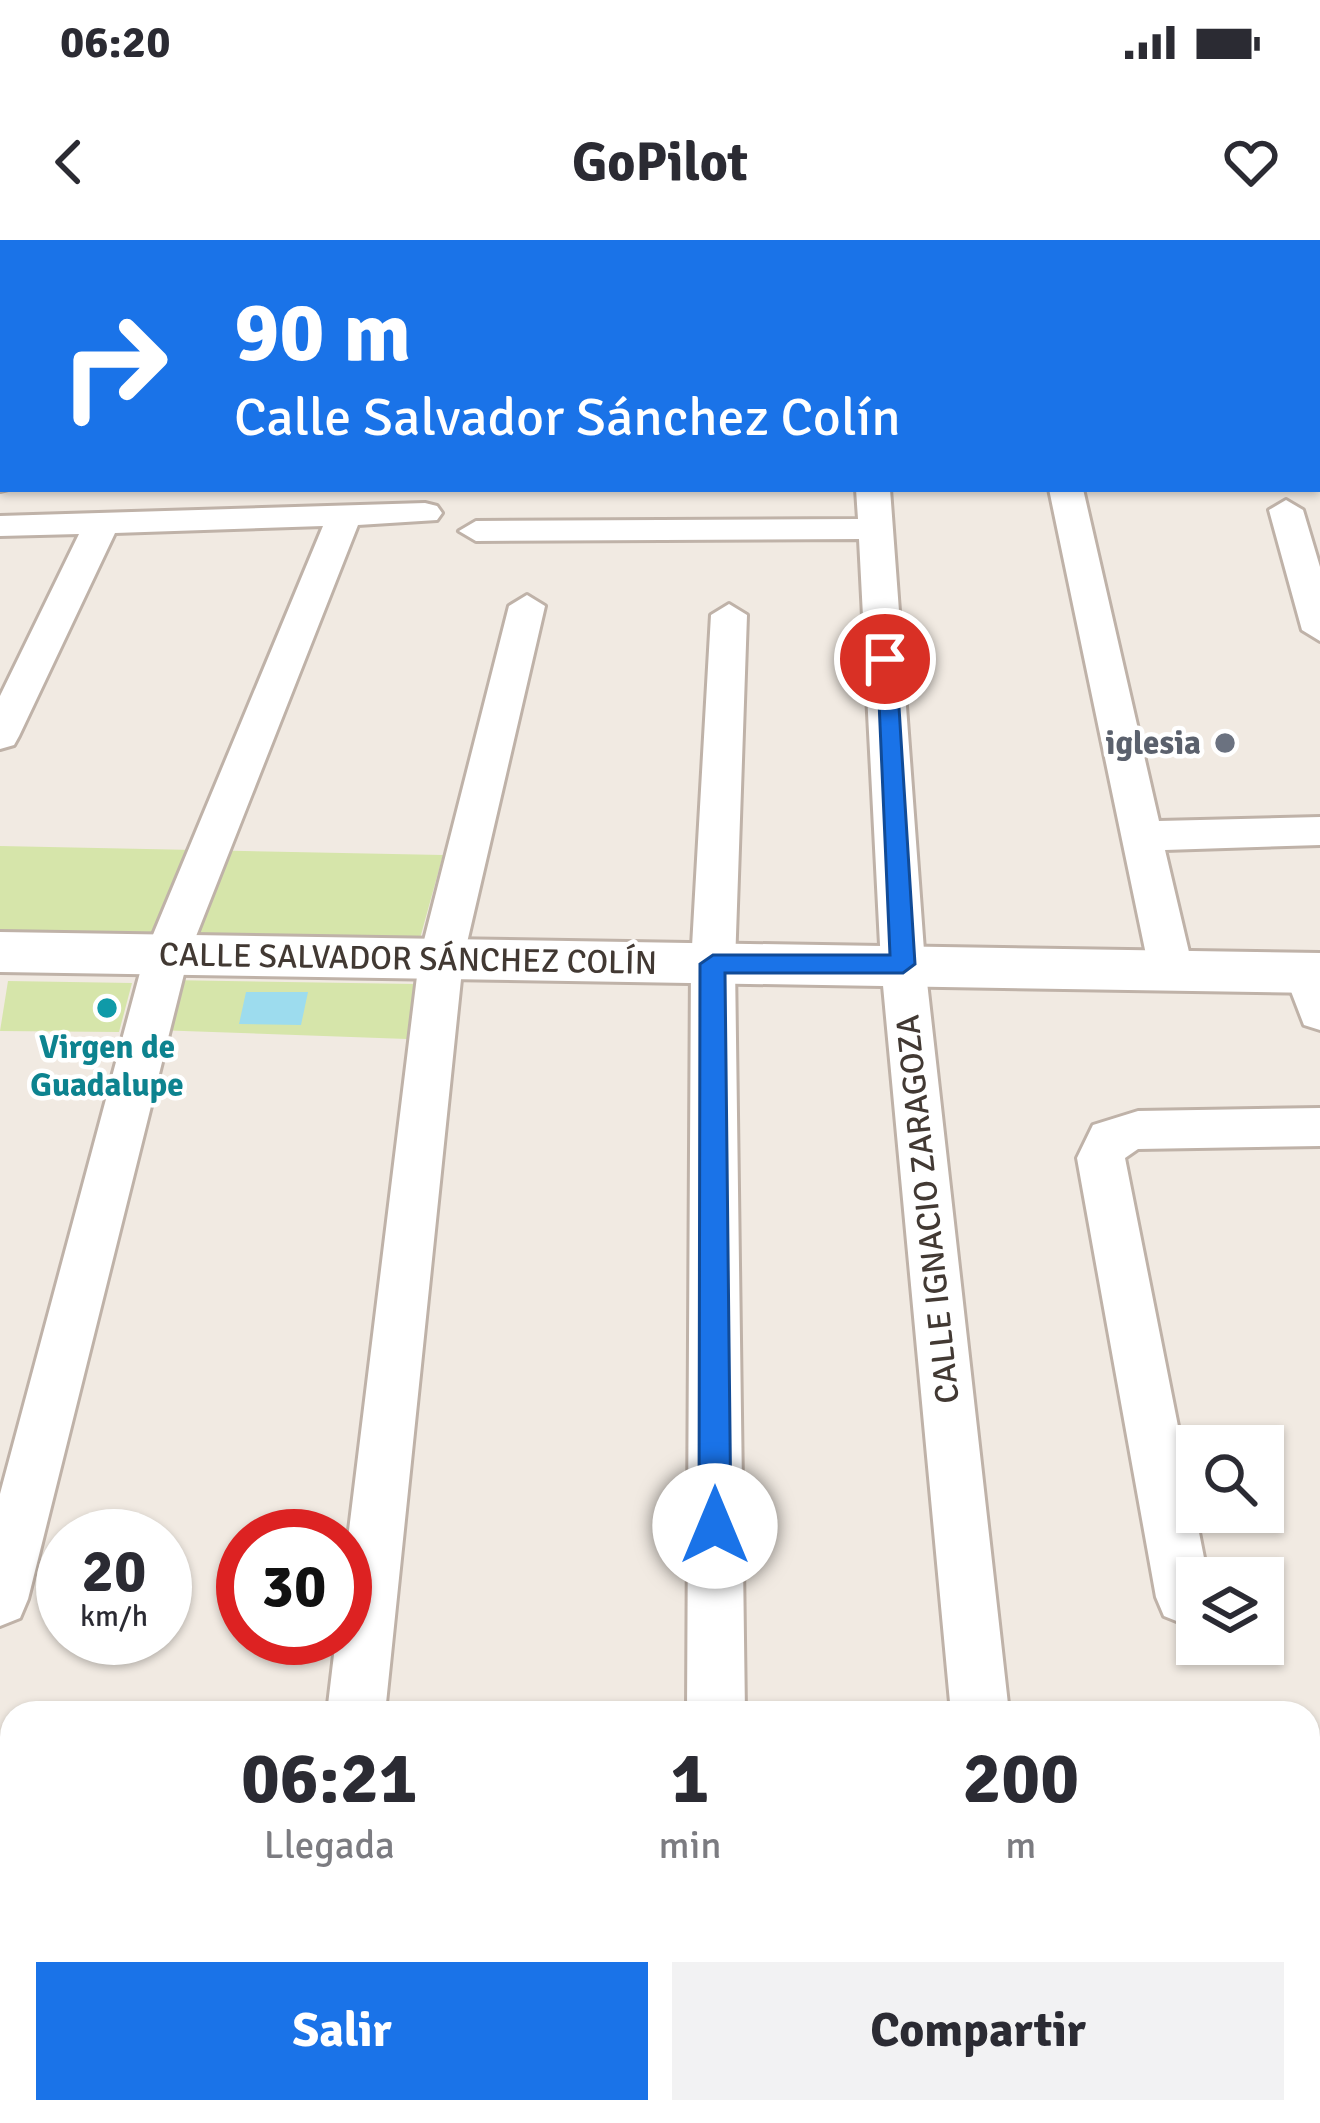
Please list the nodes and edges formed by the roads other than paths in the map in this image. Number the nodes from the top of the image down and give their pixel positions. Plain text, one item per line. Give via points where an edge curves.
1 (1067, 492) edge
2 (876, 509) edge
3 (1286, 510) dead end
4 (424, 512) dead end
5 (345, 514) junction
6 (102, 523) junction
7 (0, 526) edge
8 (476, 531) dead end
9 (527, 606) dead end
10 (729, 615) dead end
11 (1320, 630) edge
12 (0, 736) edge
13 (1320, 831) edge
14 (1145, 836) junction
15 (0, 952) edge
16 (167, 954) junction
17 (442, 960) junction
18 (713, 964) junction
19 (903, 964) junction
20 (1171, 969) junction
21 (1315, 986) edge
22 (1320, 1127) edge
23 (1176, 1557) edge
24 (0, 1599) edge
25 (357, 1701) edge
26 (716, 1701) edge
27 (979, 1701) edge

1 - 14 street
2 - 8 street
2 - 19 street, CALLE IGNACIO ZARAGOZA
3 - 11 street
4 - 5 street
5 - 6 street
5 - 16 street
6 - 7 street
6 - 12 street
9 - 17 street
10 - 18 street
13 - 14 street
14 - 20 street
15 - 16 street, CALLE SALVADOR SÁNCHEZ COLÍN
16 - 17 street, CALLE SALVADOR SÁNCHEZ COLÍN
16 - 24 street
17 - 18 street, CALLE SALVADOR SÁNCHEZ COLÍN
17 - 25 street
18 - 19 street, CALLE SALVADOR SÁNCHEZ COLÍN
18 - 26 street
19 - 20 street, CALLE SALVADOR SÁNCHEZ COLÍN
19 - 27 street, CALLE IGNACIO ZARAGOZA
20 - 21 street, CALLE SALVADOR SÁNCHEZ COLÍN
22 - 23 street via 1138,1130 1110,1138 1101,1158

